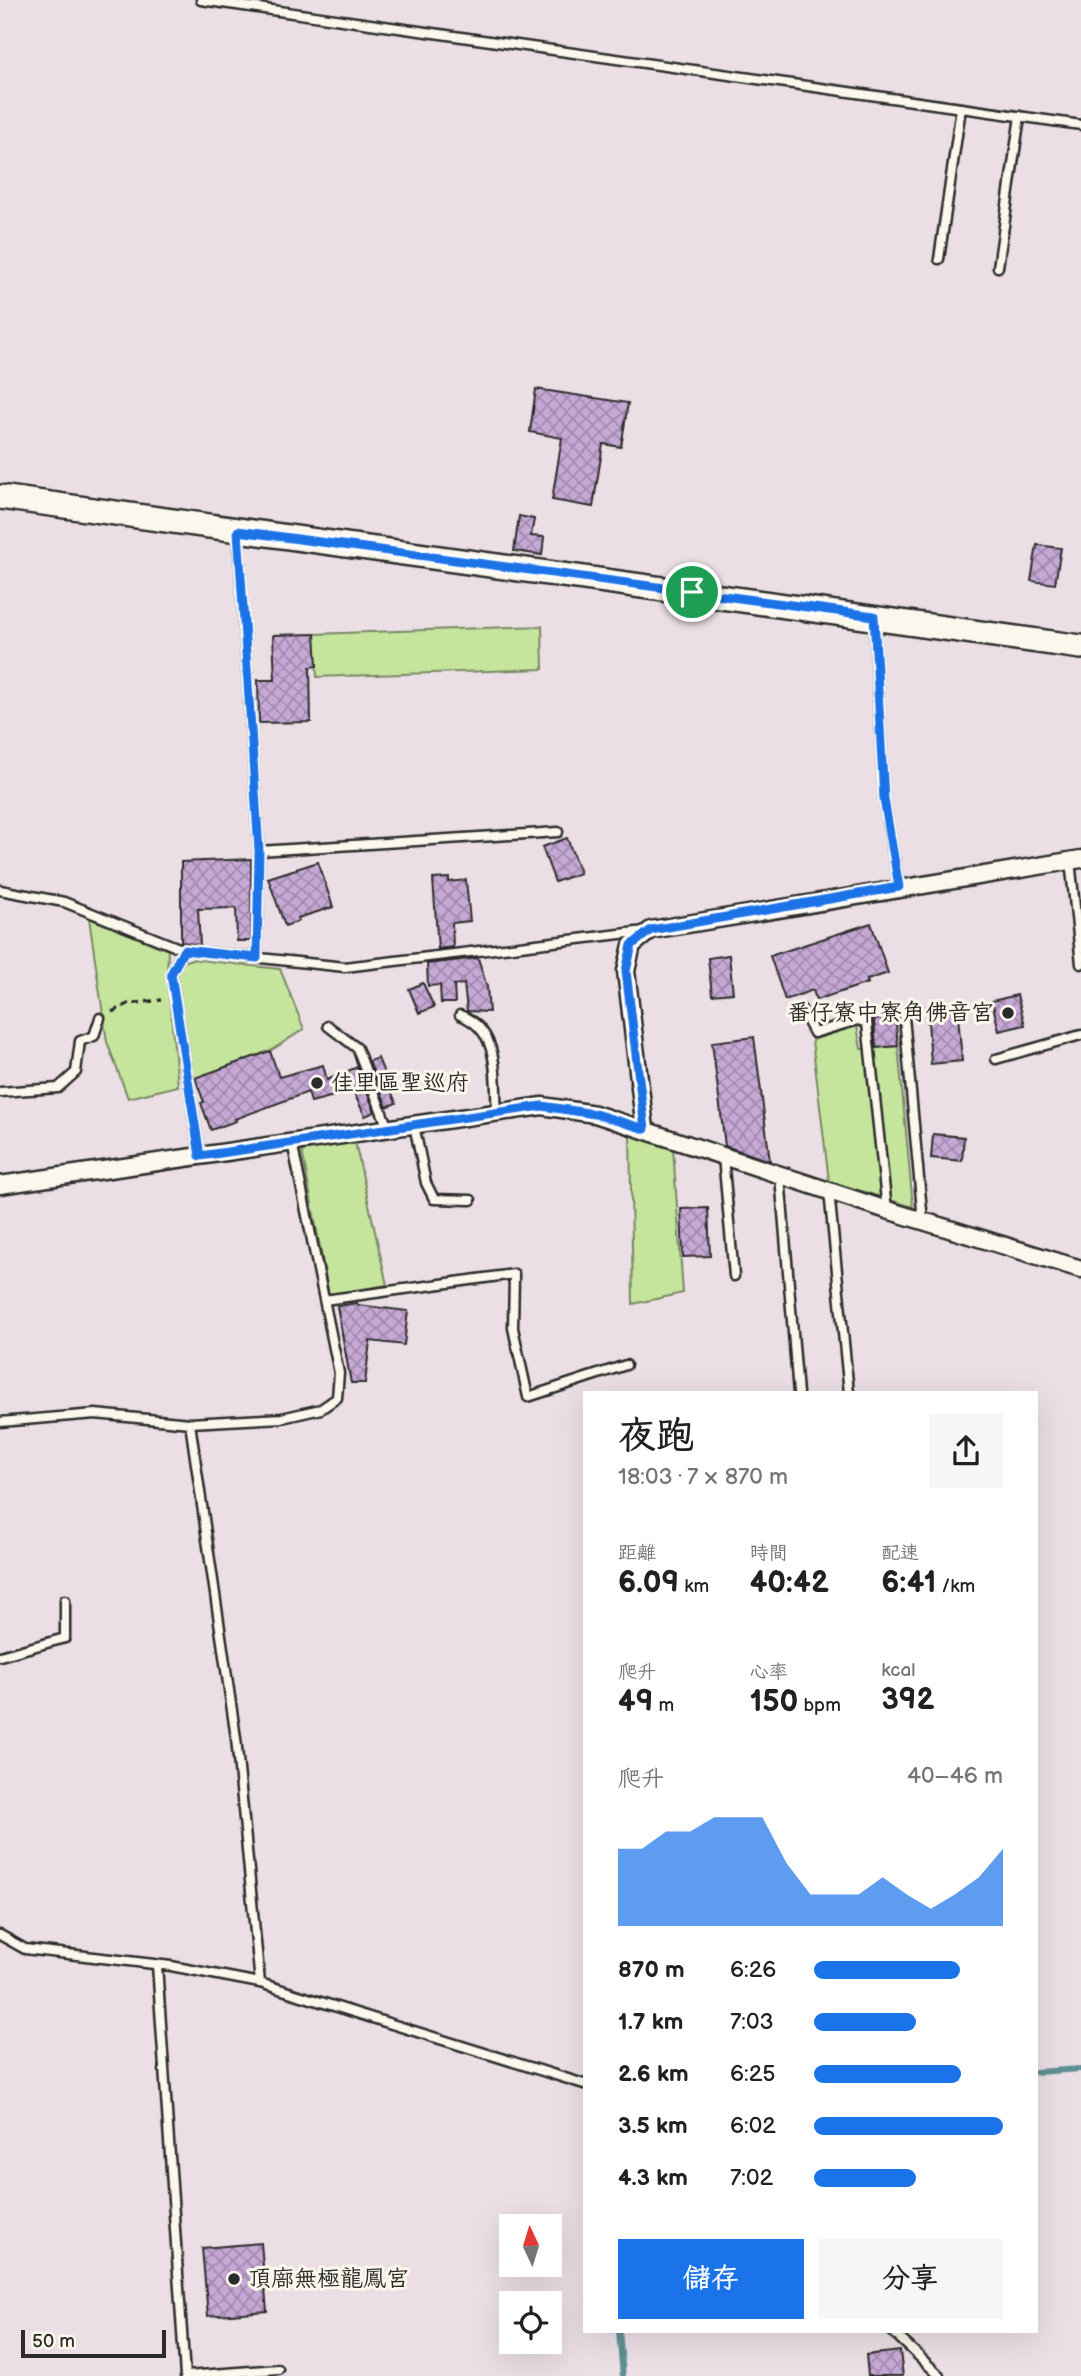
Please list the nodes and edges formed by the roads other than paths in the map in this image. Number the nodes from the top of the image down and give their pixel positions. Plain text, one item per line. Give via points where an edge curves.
1 (201, 0) edge
2 (961, 108) junction
3 (1020, 116) junction
4 (1081, 125) edge
5 (939, 259) dead end
6 (998, 267) dead end
7 (0, 497) edge
8 (238, 531) junction
9 (874, 616) junction
10 (1081, 647) edge
11 (558, 832) dead end
12 (259, 851) junction
13 (1076, 859) edge
14 (899, 887) junction
15 (0, 890) edge
16 (651, 930) junction
17 (184, 950) junction
18 (257, 958) junction
19 (1081, 964) edge
20 (801, 1009) dead end
21 (460, 1015) dead end
22 (100, 1017) road end
23 (904, 1017) dead end
24 (328, 1026) dead end
25 (1081, 1035) edge
26 (996, 1059) dead end
27 (0, 1092) edge
28 (497, 1113) junction
29 (414, 1125) junction
30 (388, 1128) junction
31 (645, 1129) junction
32 (292, 1142) junction
33 (200, 1156) junction
34 (723, 1157) junction
35 (780, 1176) junction
36 (0, 1185) edge
37 (829, 1191) junction
38 (471, 1200) dead end
39 (887, 1210) junction
40 (923, 1221) junction
41 (1081, 1269) edge
42 (734, 1276) dead end
43 (324, 1300) junction
44 (626, 1365) dead end
45 (798, 1391) edge
46 (849, 1391) edge
47 (0, 1422) edge
48 (190, 1423) junction
49 (65, 1600) dead end
50 (0, 1656) edge
51 (0, 1935) edge
52 (157, 1965) junction
53 (260, 1983) junction
54 (583, 2084) edge
55 (894, 2333) edge
56 (278, 2369) dead end
57 (186, 2376) edge
58 (940, 2376) edge

1 - 2 lane
2 - 3 lane
2 - 5 lane
3 - 4 lane
3 - 6 lane
7 - 8 street
8 - 9 street
8 - 12 lane
9 - 10 street
9 - 14 lane via 884,799
11 - 12 lane
12 - 18 lane
13 - 14 street
13 - 19 lane
14 - 16 street
15 - 17 lane via 64,902
16 - 18 lane via 345,967
16 - 31 street via 632,945 626,971
17 - 18 lane
17 - 33 lane via 171,974
20 - 39 lane via 814,1032 858,1020 867,1023
21 - 28 lane via 486,1033 492,1048
22 - 27 lane via 94,1037 80,1041 76,1072 58,1088
23 - 40 lane
24 - 30 lane via 357,1048
25 - 26 lane
28 - 29 street
28 - 31 street via 542,1106 595,1114
29 - 30 street
29 - 38 lane via 426,1183 434,1199
30 - 32 street
31 - 34 street
32 - 33 street
32 - 43 lane
33 - 36 street
34 - 35 street
34 - 42 lane
35 - 37 street
35 - 45 lane
37 - 39 street
37 - 46 lane
39 - 40 street
40 - 41 street
43 - 44 lane via 514,1274 513,1328 528,1397
43 - 48 lane via 339,1373 337,1398 321,1409 282,1418
47 - 48 lane via 95,1414
48 - 53 lane via 236,1738
49 - 50 lane via 65,1637
51 - 52 lane via 25,1950
52 - 53 lane
52 - 57 lane
53 - 54 lane
55 - 58 lane
56 - 57 lane

